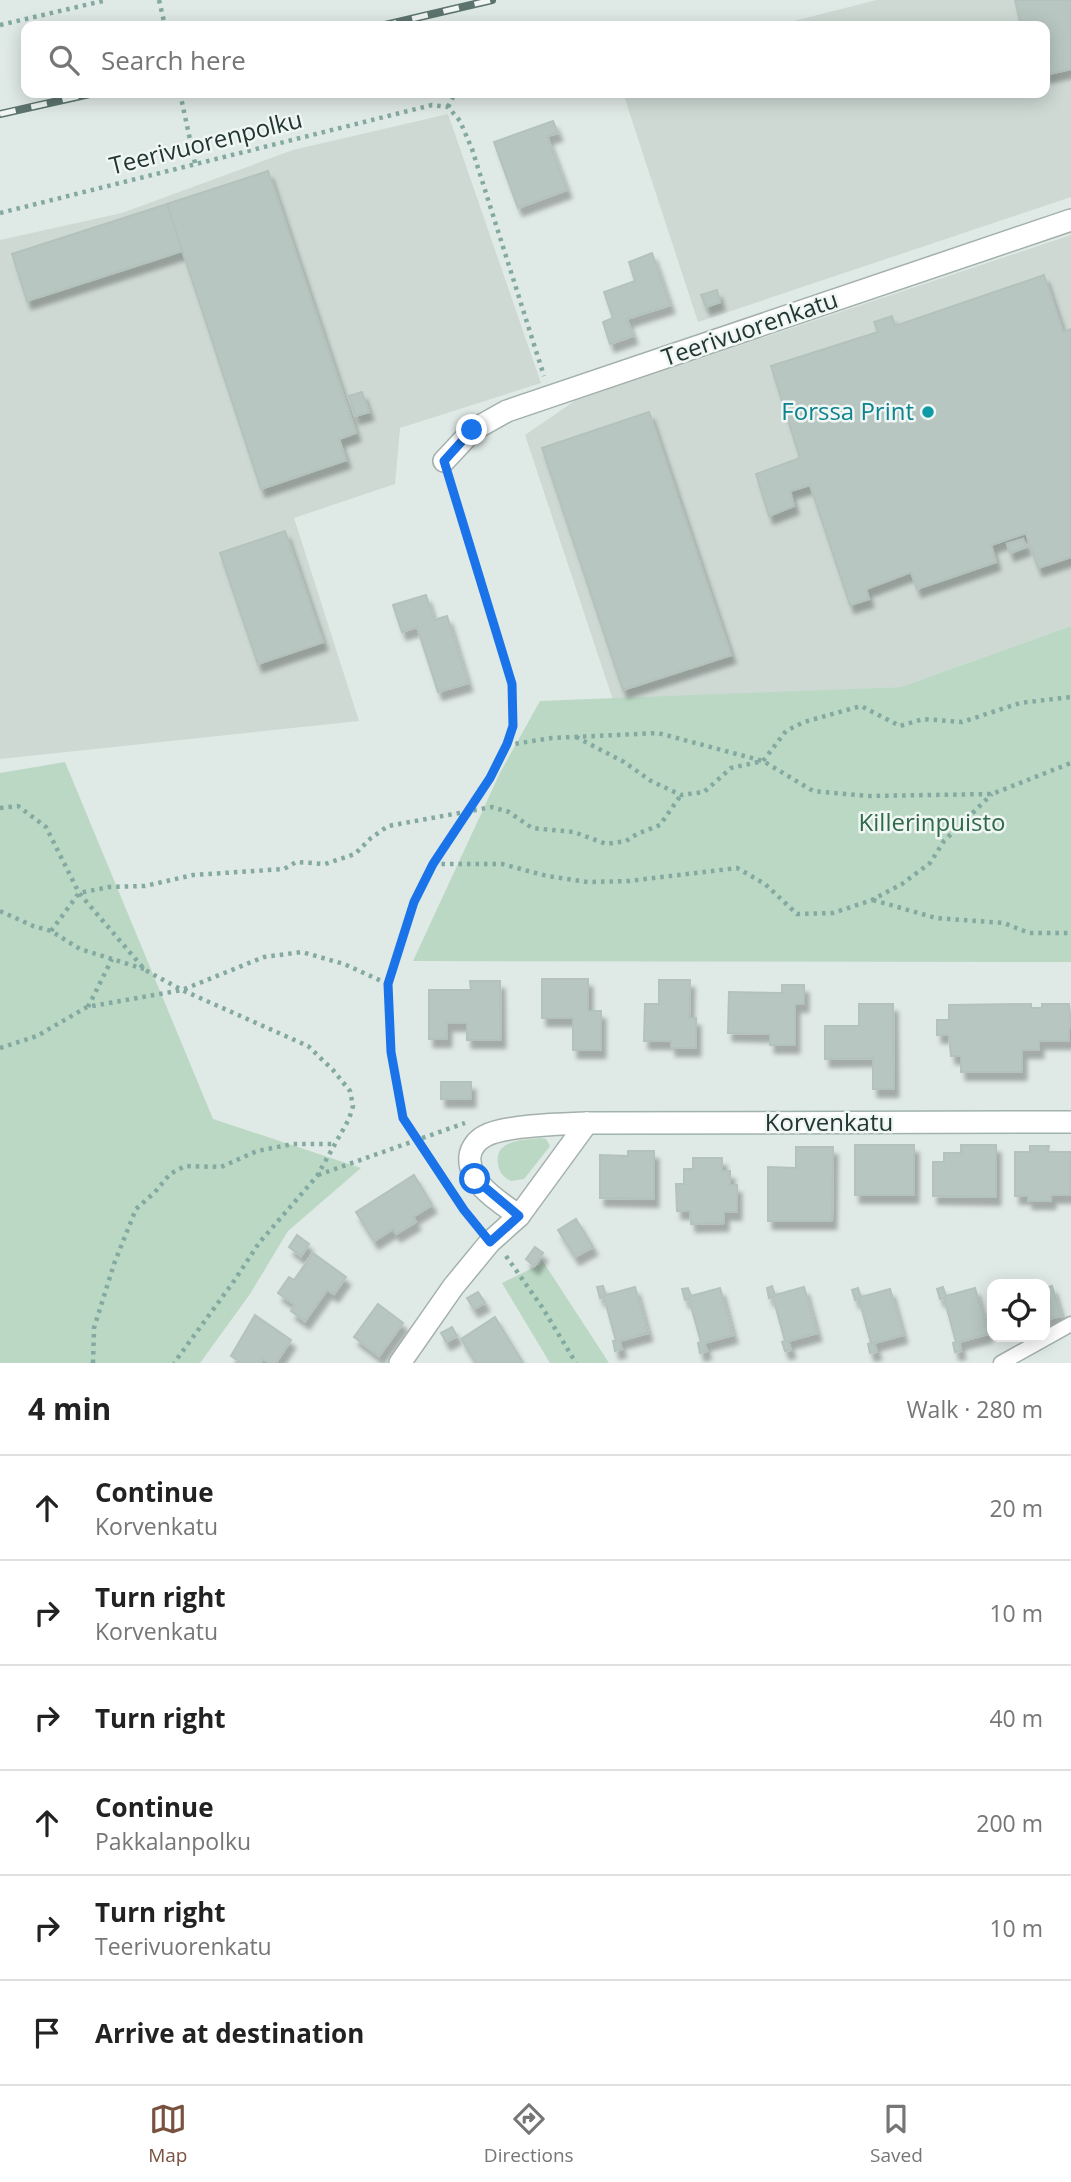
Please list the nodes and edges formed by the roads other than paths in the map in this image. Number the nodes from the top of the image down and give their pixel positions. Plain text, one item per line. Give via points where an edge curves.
1 (1071, 220) edge
2 (444, 461) road end
3 (1071, 1122) edge
4 (587, 1123) junction
5 (519, 1216) junction
6 (1071, 1325) edge
7 (400, 1363) edge
8 (1001, 1363) edge

1 - 2 street, Teerivuorenkatu via 507,411 472,430
3 - 4 street, Korvenkatu
4 - 5 street
4 - 5 street, Korvenkatu via 496,1132 471,1149 469,1164 475,1179
5 - 7 street via 490,1242 453,1287
6 - 8 lane

